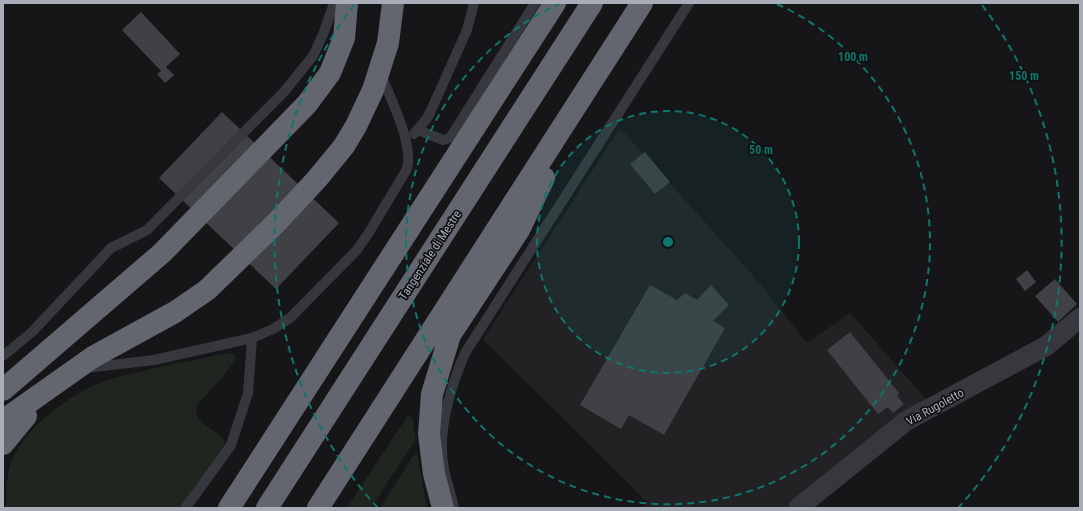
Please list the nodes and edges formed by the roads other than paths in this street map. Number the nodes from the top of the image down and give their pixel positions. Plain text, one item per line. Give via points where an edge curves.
1 (334, 3) edge
2 (347, 3) edge
3 (393, 3) edge
4 (474, 3) edge
5 (535, 3) edge
6 (555, 3) edge
7 (592, 3) edge
8 (642, 3) edge
9 (689, 3) edge
10 (379, 70) junction
11 (585, 92) junction
12 (418, 130) junction
13 (407, 141) junction
14 (1080, 318) edge
15 (252, 338) junction
16 (53, 348) junction
17 (3, 356) edge
18 (76, 369) junction
19 (52, 386) junction
20 (3, 390) edge
21 (3, 417) edge
22 (3, 424) edge
23 (3, 444) edge
24 (185, 508) edge
25 (229, 508) edge
26 (267, 508) edge
27 (318, 508) edge
28 (443, 508) edge
29 (454, 508) edge
30 (798, 508) edge

1 - 17 lane via 313,56 283,94 147,230 111,248 32,332
2 - 16 highway via 344,38 330,73 307,104 162,253
3 - 10 highway via 388,43
4 - 12 lane via 467,30 428,117
5 - 12 lane via 450,138 443,140
6 - 25 highway
7 - 26 highway, Tangenziale di Mestre
8 - 11 highway
9 - 29 lane via 465,353 454,378 442,444 443,464
10 - 13 lane
10 - 18 highway via 373,90 344,146 317,179 239,260 206,290 175,312
11 - 27 highway
11 - 28 highway via 519,230 450,335 432,394 429,434 434,474
12 - 13 lane
13 - 15 lane via 408,169 357,250 290,318
14 - 30 street, Via Rugoletto via 1046,346 906,421
15 - 18 lane via 154,360
15 - 24 lane via 248,393 231,445
16 - 20 highway
16 - 21 highway
18 - 19 highway
19 - 22 highway via 11,415
19 - 23 highway

